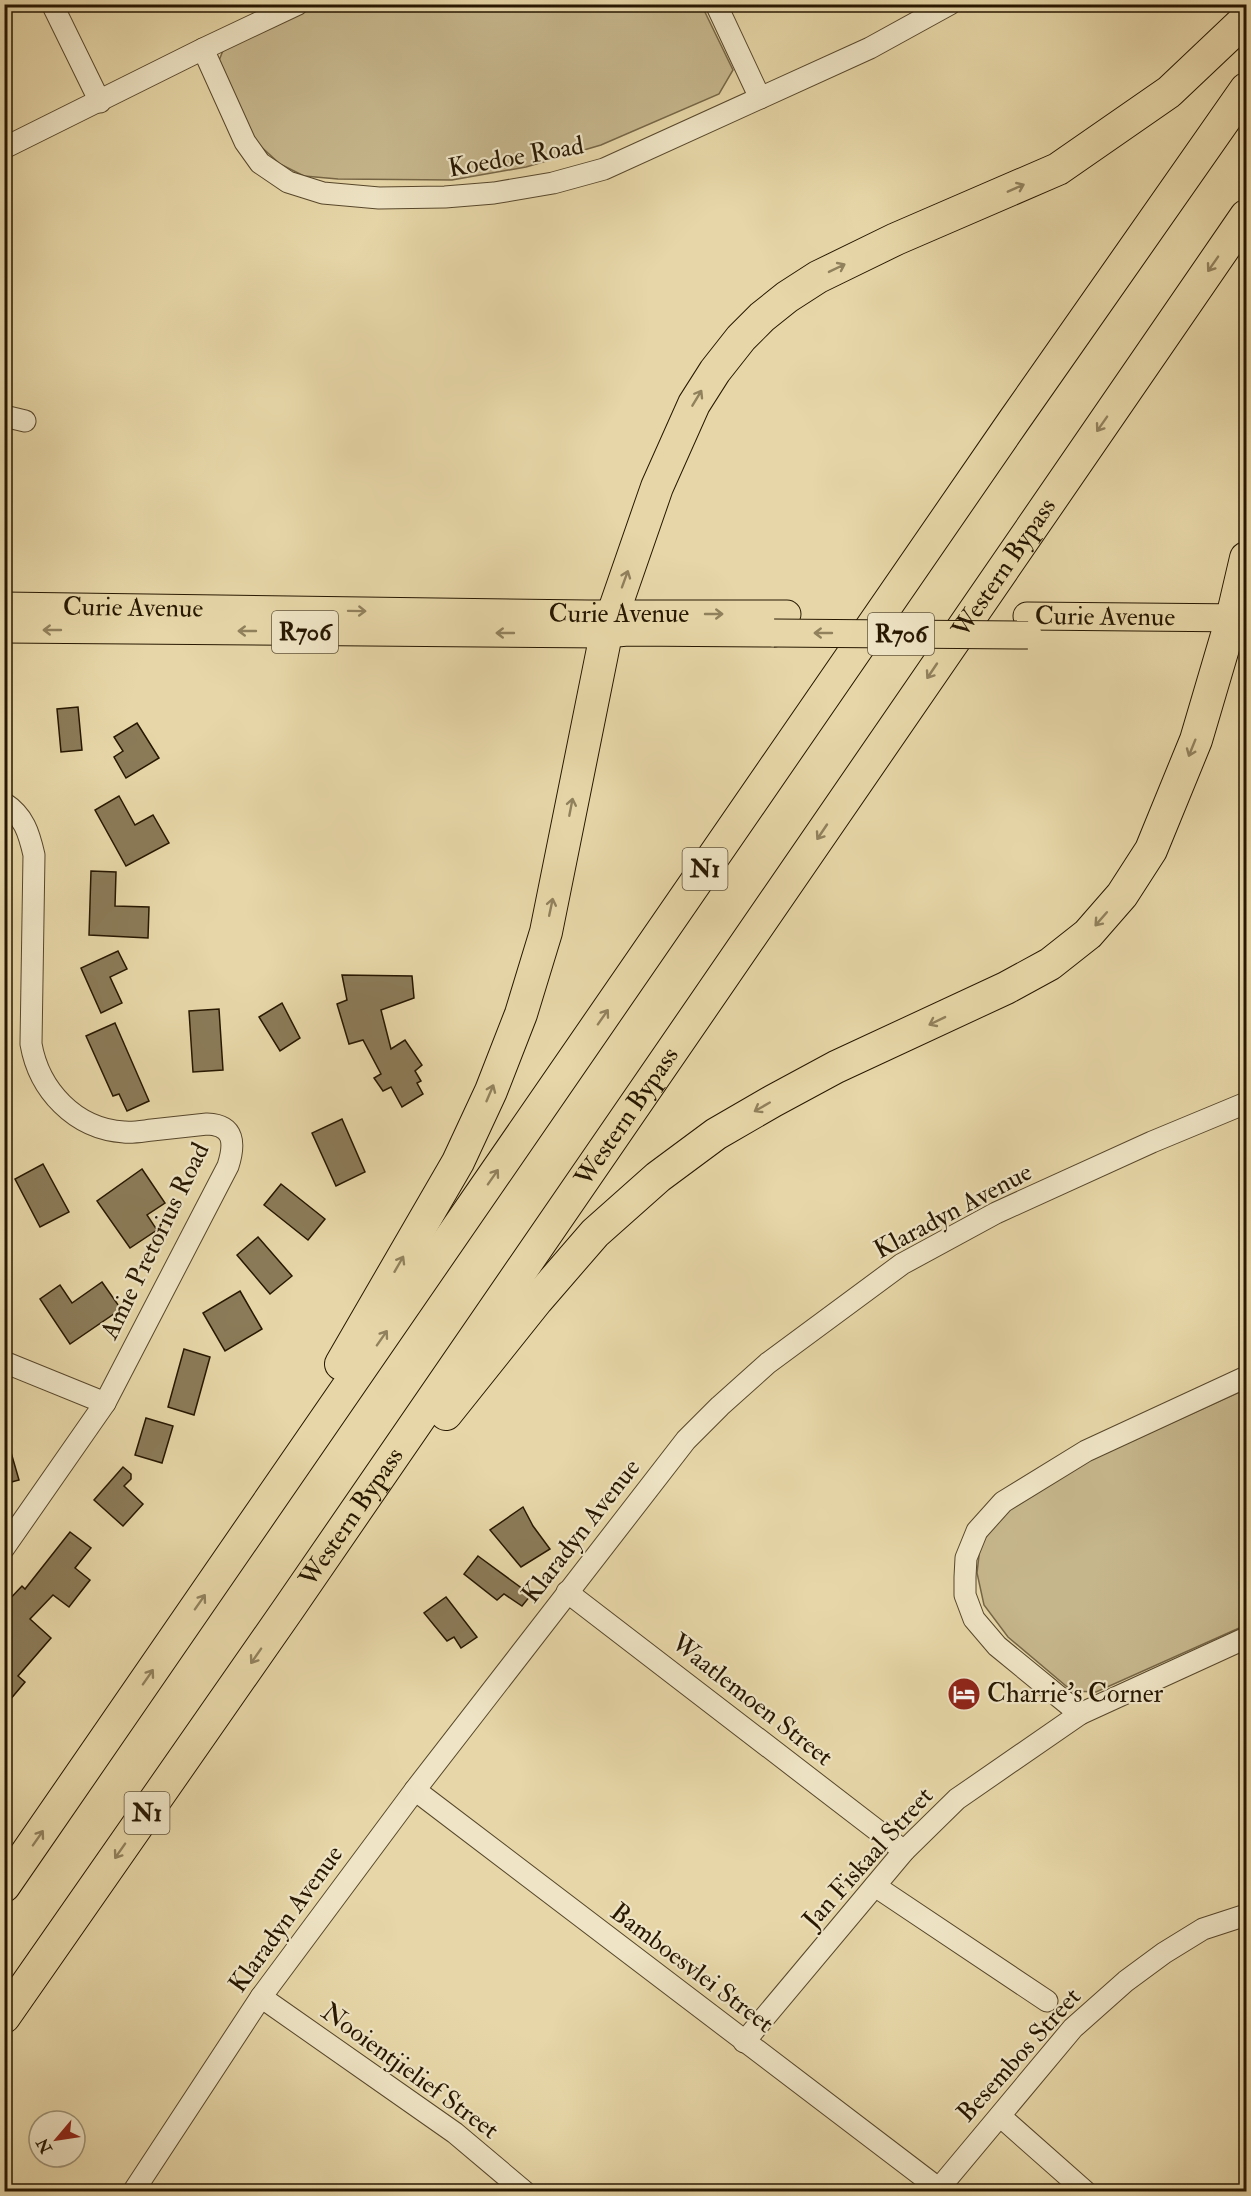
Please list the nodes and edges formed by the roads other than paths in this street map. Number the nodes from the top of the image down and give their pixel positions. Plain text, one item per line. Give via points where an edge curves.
1 (52, 4) edge
2 (298, 4) edge
3 (716, 4) edge
4 (950, 4) edge
5 (1246, 19) edge
6 (203, 49) junction
7 (1246, 89) edge
8 (760, 98) junction
9 (100, 102) junction
10 (4, 148) edge
11 (1246, 216) edge
12 (1246, 558) edge
13 (4, 606) edge
14 (610, 624) junction
15 (1238, 627) edge
16 (4, 629) edge
17 (4, 803) edge
18 (1246, 1103) edge
19 (4, 1362) edge
20 (1246, 1377) edge
21 (105, 1403) junction
22 (270, 1500) junction
23 (4, 1548) edge
24 (567, 1592) junction
25 (289, 1608) junction
26 (1246, 1638) edge
27 (1080, 1714) junction
28 (415, 1790) junction
29 (904, 1851) junction
30 (4, 1886) edge
31 (875, 1886) junction
32 (1246, 1915) edge
33 (261, 1997) junction
34 (1047, 2001) dead end
35 (4, 2017) edge
36 (744, 2042) junction
37 (1000, 2116) junction
38 (937, 2190) edge
39 (133, 2192) edge
40 (525, 2192) edge
41 (1086, 2192) edge

1 - 9 street
2 - 6 street
3 - 8 street
4 - 8 street, Koedoe Road via 870,48
14 -> 5 highway via 657,487 694,404 715,371 762,317 818,277 1058,169 1169,92
6 - 8 street, Koedoe Road via 245,142 260,163 288,182 323,193 379,198 494,193 554,183 604,169
6 - 9 street
22 -> 7 highway, N1
9 - 10 street
11 -> 25 highway, Western Bypass / N1
12 - 15 highway
13 -> 14 main road, Curie Avenue / R706
14 - 15 main road, Curie Avenue / R706
14 -> 16 main road, Curie Avenue / R706
22 -> 14 highway via 322,1396 458,1162 513,1036 546,932
15 -> 25 highway via 1150,850 1122,895 1088,934 1050,964 1006,988 836,1067 773,1101 716,1134 658,1177 595,1233 537,1300
17 - 21 street, Amie Pretorius Road via 21,817 34,855 31,1044 50,1091 74,1115 106,1129 125,1133 220,1125 232,1143 228,1166
18 - 24 street, Klaradyn Avenue via 996,1213 902,1264 831,1315 768,1363 687,1440
19 - 21 street
20 - 27 street via 1086,1451 1003,1502 977,1531 966,1558 965,1577 965,1595 974,1619 997,1646
21 - 23 street, Amie Pretorius Road
30 -> 22 highway, N1
24 - 28 street, Klaradyn Avenue
24 - 29 street, Waatlemoen Street
25 -> 35 highway, Western Bypass / N1
26 - 27 street, Jan Fiskaal Street
27 - 29 street, Jan Fiskaal Street via 957,1799
28 - 33 street, Klaradyn Avenue
28 - 36 street, Bamboesvlei Street
29 - 31 street, Jan Fiskaal Street
31 - 34 street
31 - 36 street, Jan Fiskaal Street
32 - 37 street, Besembos Street via 1203,1929 1126,1982 1073,2028
33 - 39 street, Klaradyn Avenue
33 - 40 street, Nooientjielief Street via 455,2133
36 - 38 street, Bamboesvlei Street
37 - 38 street, Besembos Street
37 - 41 street

